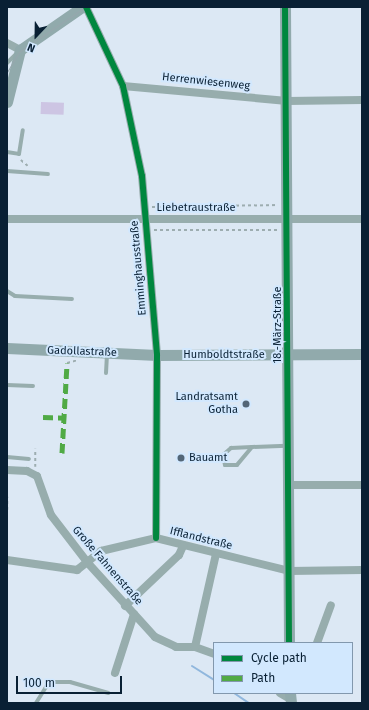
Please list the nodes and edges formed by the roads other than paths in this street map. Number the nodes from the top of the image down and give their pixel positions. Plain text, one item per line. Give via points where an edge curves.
1 (82, 7) edge
2 (86, 7) edge
3 (285, 7) edge
4 (7, 43) edge
5 (20, 50) junction
6 (7, 62) edge
7 (124, 86) junction
8 (362, 100) edge
9 (287, 101) junction
10 (7, 102) edge
11 (24, 130) dead end
12 (7, 152) edge
13 (7, 171) edge
14 (48, 174) dead end
15 (288, 218) junction
16 (7, 219) edge
17 (144, 219) junction
18 (362, 219) edge
19 (7, 291) edge
20 (72, 299) dead end
21 (7, 348) edge
22 (107, 353) junction
23 (362, 354) edge
24 (157, 355) junction
25 (288, 355) junction
26 (106, 373) dead end
27 (7, 385) edge
28 (33, 386) dead end
29 (288, 446) junction
30 (252, 447) junction
31 (7, 457) edge
32 (30, 459) dead end
33 (7, 470) edge
34 (362, 485) edge
35 (288, 486) junction
36 (156, 538) junction
37 (183, 546) junction
38 (216, 554) junction
39 (7, 560) edge
40 (87, 562) junction
41 (362, 570) edge
42 (289, 571) junction
43 (331, 605) dead end
44 (126, 606) junction
45 (134, 614) junction
46 (289, 642) edge
47 (317, 642) edge
48 (195, 647) junction
49 (213, 654) edge
50 (115, 673) dead end
51 (108, 693) dead end
52 (36, 703) edge

1 - 5 street
2 - 7 street, Emminghausstraße
3 - 9 street, 18.-März-Straße
4 - 5 street
5 - 6 lane
5 - 10 street
7 - 9 street, Herrenwiesenweg
7 - 17 street, Emminghausstraße via 136,143
8 - 9 street, Herrenwiesenweg
9 - 15 street, 18.-März-Straße
11 - 12 lane via 18,154
13 - 14 lane
15 - 17 street, Liebetraustraße
15 - 18 street, Liebetraustraße
15 - 25 street, 18.-März-Straße
16 - 17 street, Liebetraustraße
17 - 24 street, Emminghausstraße
19 - 20 lane via 15,296
21 - 22 street, Gadollastraße
22 - 24 street, Gadollastraße
22 - 26 lane
23 - 25 street, Humboldtstraße
24 - 25 street, Humboldtstraße
24 - 36 street, Emminghausstraße
25 - 29 street, 18.-März-Straße
27 - 28 lane
29 - 30 lane
29 - 35 street, 18.-März-Straße
30 - 30 lane via 226,450 224,465 237,465
31 - 32 lane
33 - 40 street, Große Fahnenstraße via 27,471 37,476 51,515
34 - 35 street
35 - 42 street, 18.-März-Straße
36 - 37 street, Ifflandstraße
36 - 40 street, Ifflandstraße via 101,551
37 - 38 street, Ifflandstraße
37 - 44 street via 179,554
38 - 42 street, Ifflandstraße
38 - 48 street
39 - 40 street, Ifflandstraße via 77,570
40 - 44 street, Große Fahnenstraße
41 - 42 street, Ifflandstraße
42 - 46 street, 18.-März-Straße
43 - 47 street
44 - 45 street, Große Fahnenstraße
45 - 48 street, Große Fahnenstraße via 165,644
45 - 50 street
48 - 49 street, Große Fahnenstraße
51 - 52 lane via 70,682 49,682

